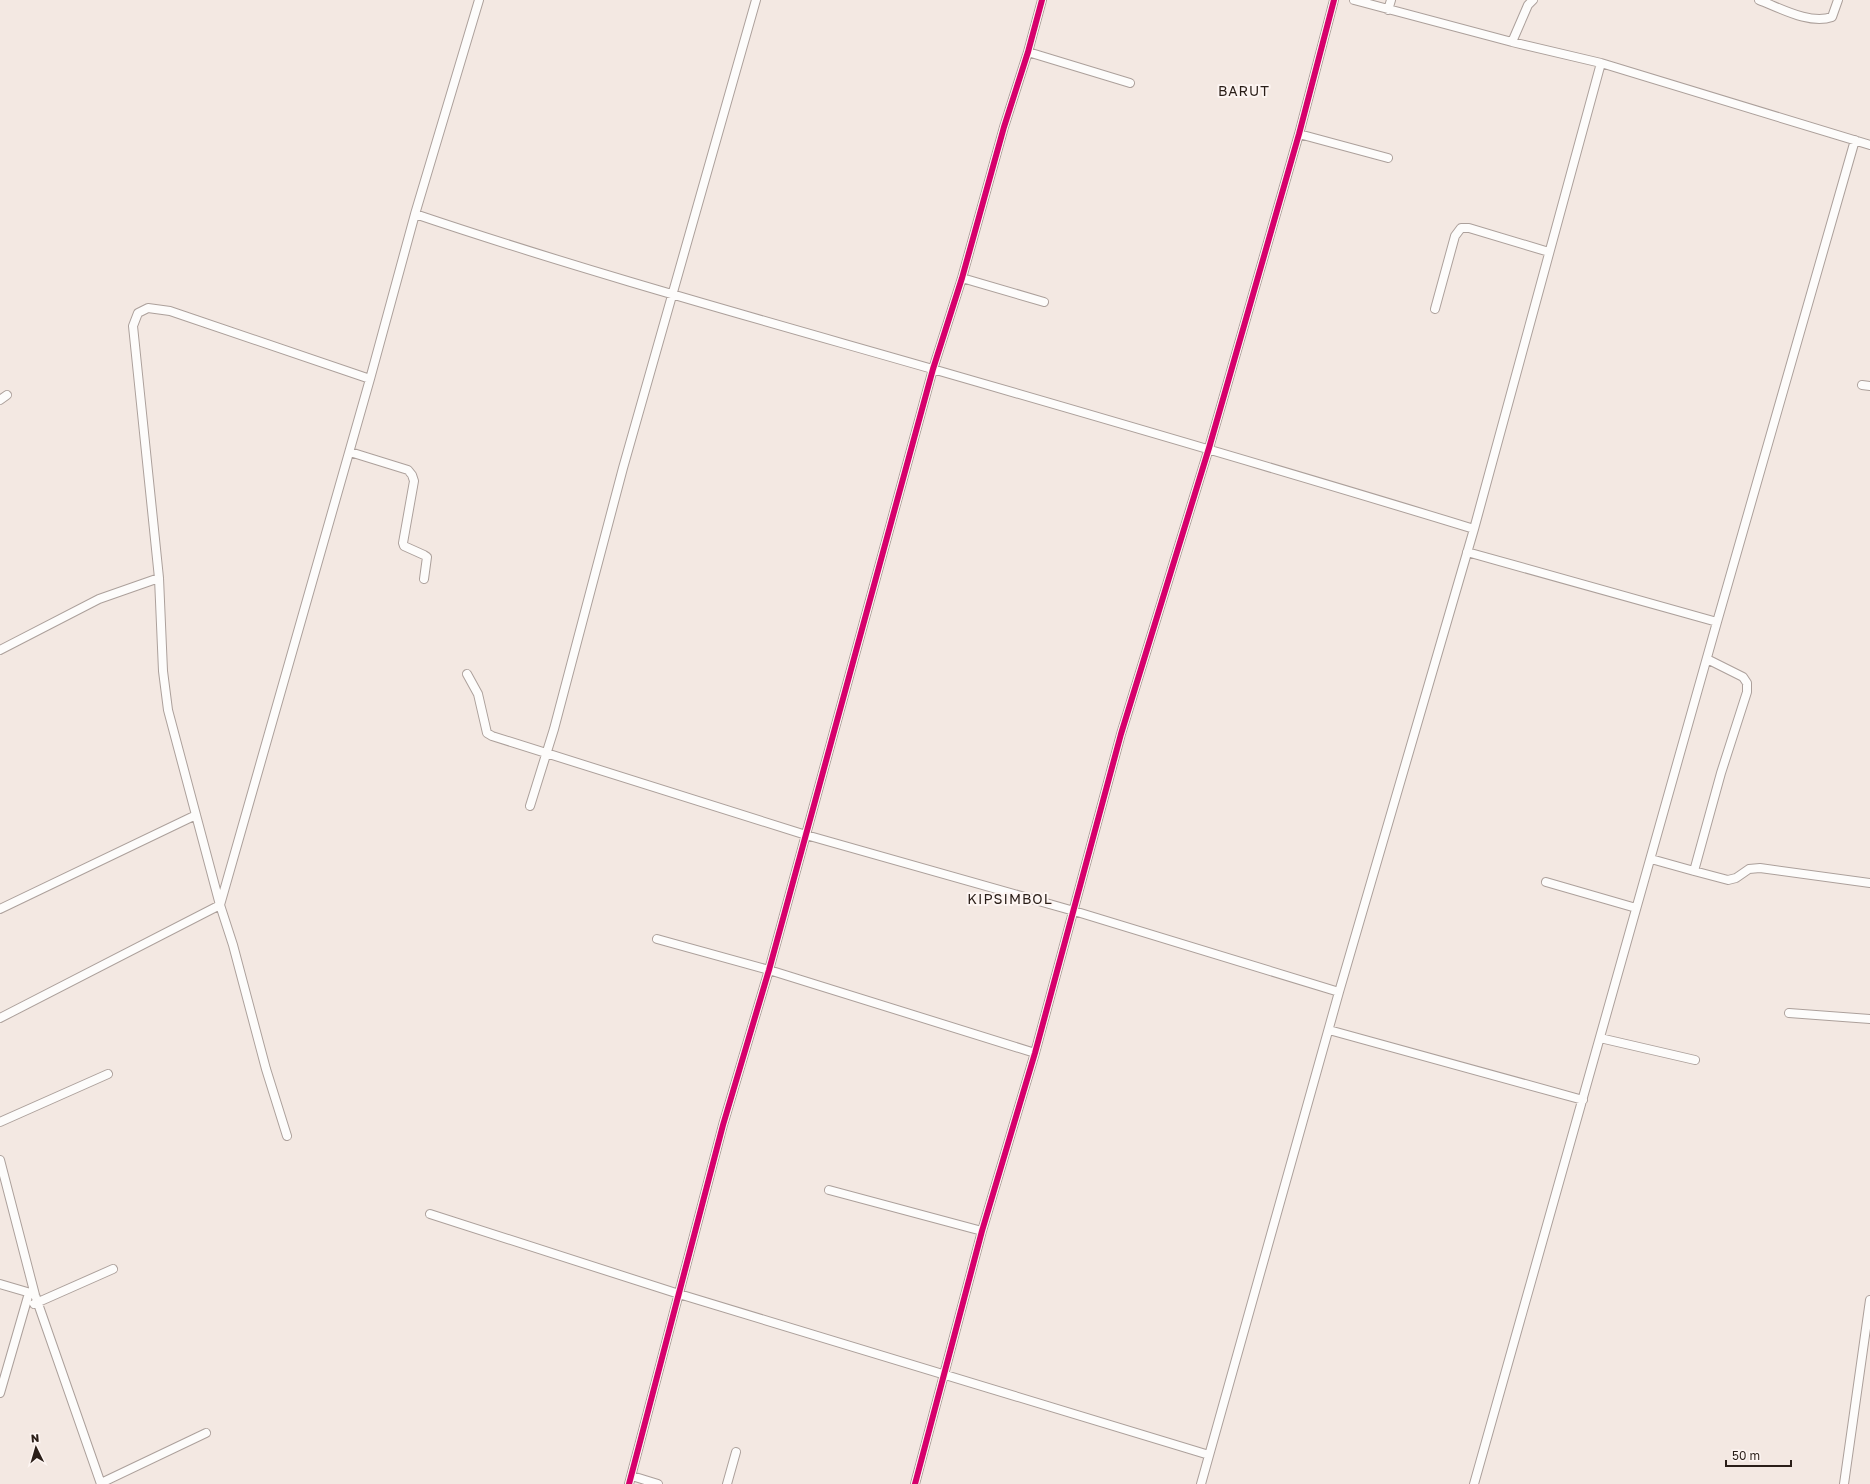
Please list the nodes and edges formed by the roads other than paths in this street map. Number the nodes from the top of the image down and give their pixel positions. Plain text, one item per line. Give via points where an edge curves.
1 (479, 0) edge
2 (756, 0) edge
3 (1042, 0) edge
4 (1334, 0) edge
5 (1354, 0) edge
6 (1391, 0) edge
7 (1533, 0) edge
8 (1759, 0) edge
9 (1838, 0) edge
10 (1388, 10) junction
11 (1512, 42) junction
12 (1028, 52) junction
13 (1601, 63) junction
14 (1130, 83) dead end
15 (1299, 134) junction
16 (1855, 140) junction
17 (1870, 145) edge
18 (1388, 158) dead end
19 (415, 214) junction
20 (1549, 252) junction
21 (962, 278) junction
22 (673, 295) junction
23 (1044, 302) dead end
24 (1435, 309) dead end
25 (934, 369) junction
26 (370, 379) junction
27 (7, 395) dead end
28 (0, 400) edge
29 (1209, 448) junction
30 (350, 452) junction
31 (1474, 529) junction
32 (1467, 552) junction
33 (159, 578) junction
34 (424, 579) dead end
35 (1717, 622) junction
36 (0, 650) edge
37 (1707, 659) junction
38 (467, 674) dead end
39 (546, 754) junction
40 (530, 806) dead end
41 (196, 815) junction
42 (806, 834) junction
43 (1651, 859) junction
44 (1694, 871) junction
45 (1546, 882) dead end
46 (1870, 883) edge
47 (220, 905) junction
48 (1636, 908) junction
49 (0, 909) edge
50 (1074, 911) junction
51 (658, 939) dead end
52 (769, 970) junction
53 (1339, 992) junction
54 (1789, 1013) dead end
55 (0, 1018) edge
56 (1870, 1020) edge
57 (1329, 1030) junction
58 (1600, 1038) junction
59 (1035, 1053) junction
60 (1695, 1060) dead end
61 (108, 1074) dead end
62 (1583, 1100) junction
63 (0, 1122) edge
64 (287, 1136) dead end
65 (0, 1160) edge
66 (829, 1190) dead end
67 (430, 1214) dead end
68 (982, 1231) junction
69 (113, 1269) dead end
70 (0, 1284) edge
71 (679, 1294) junction
72 (34, 1297) junction
73 (1870, 1300) edge
74 (945, 1373) junction
75 (0, 1393) edge
76 (206, 1433) dead end
77 (736, 1452) dead end
78 (1210, 1455) junction
79 (632, 1476) junction
80 (101, 1483) edge
81 (629, 1484) edge
82 (658, 1484) edge
83 (727, 1484) edge
84 (914, 1484) edge
85 (1201, 1484) edge
86 (1474, 1484) edge
87 (1844, 1484) edge

1 - 19 street
2 - 22 street
3 - 12 street
4 - 15 street
5 - 10 street
6 - 10 street
7 - 11 street via 1528,5
8 - 9 street via 1806,17 1824,20 1832,17
10 - 11 street
11 - 13 street
12 - 14 street
12 - 21 street via 1004,127
13 - 16 street
13 - 20 street
15 - 18 street
15 - 29 street
16 - 17 street
16 - 35 street
19 - 22 street
19 - 26 street
20 - 24 street via 1469,228 1461,228 1455,236
20 - 31 street
21 - 23 street
21 - 25 street
22 - 25 street
22 - 39 street via 623,468
25 - 29 street
25 - 42 street
26 - 30 street
26 - 33 street via 170,311 148,308 138,313 133,326
27 - 28 street
29 - 31 street
29 - 50 street via 1121,734
30 - 34 street via 408,470 412,475 414,481 403,543 404,546 427,557
30 - 47 street
31 - 32 street
32 - 35 street
32 - 53 street
33 - 36 street via 99,599
33 - 41 street via 163,671 168,710
35 - 37 street
37 - 43 street
37 - 44 street via 1744,677 1747,692
38 - 39 street via 478,694 487,733
39 - 40 street
39 - 42 street
41 - 47 street
41 - 49 street
42 - 50 street
42 - 52 street
43 - 44 street
43 - 48 street
44 - 46 street via 1728,880 1749,869 1760,868
45 - 48 street
47 - 55 street
47 - 64 street
48 - 58 street
50 - 53 street
50 - 59 street
51 - 52 street
52 - 59 street
52 - 71 street via 723,1125
53 - 57 street
54 - 56 street
57 - 62 street
57 - 78 street
58 - 60 street
58 - 62 street
59 - 68 street
61 - 63 street
62 - 86 street
65 - 72 street
66 - 68 street
67 - 71 street
68 - 74 street
69 - 72 street
70 - 72 street
71 - 74 street
71 - 79 street
72 - 75 street via 25,1306
72 - 80 street
73 - 87 street
74 - 78 street
74 - 84 street
76 - 80 street
77 - 83 street
78 - 85 street
79 - 81 street
79 - 82 street

